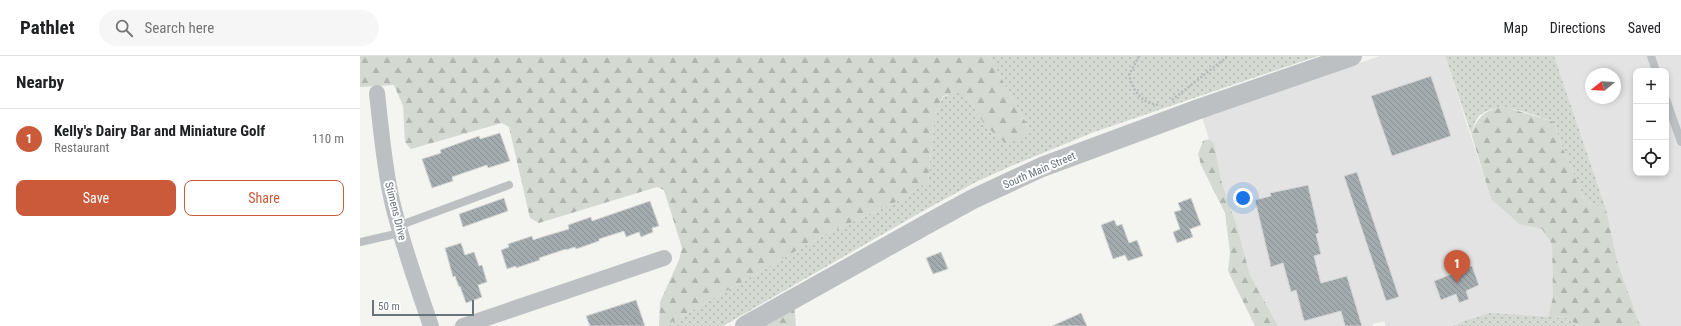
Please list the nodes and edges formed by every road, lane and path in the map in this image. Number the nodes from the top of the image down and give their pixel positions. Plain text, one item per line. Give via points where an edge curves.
1 (1139, 56) edge
2 (1228, 56) edge
3 (1352, 56) edge
4 (1651, 56) edge
5 (1655, 68) edge
6 (377, 93) dead end
7 (1171, 101) dead end
8 (1165, 103) dead end
9 (1668, 104) edge
10 (1681, 142) edge
11 (509, 185) dead end
12 (399, 229) junction
13 (360, 242) edge
14 (664, 258) dead end
15 (431, 326) edge
16 (463, 326) edge
17 (745, 326) edge

1 - 8 path via 1129,75 1131,84 1142,99 1149,103
2 - 7 path
3 - 17 street, South Main Street via 1119,138 1028,173 936,219
4 - 5 lane
6 - 12 street, Stimens Drive via 387,172
9 - 10 lane
11 - 12 lane
12 - 13 lane
12 - 15 street, Stimens Drive
14 - 16 street

